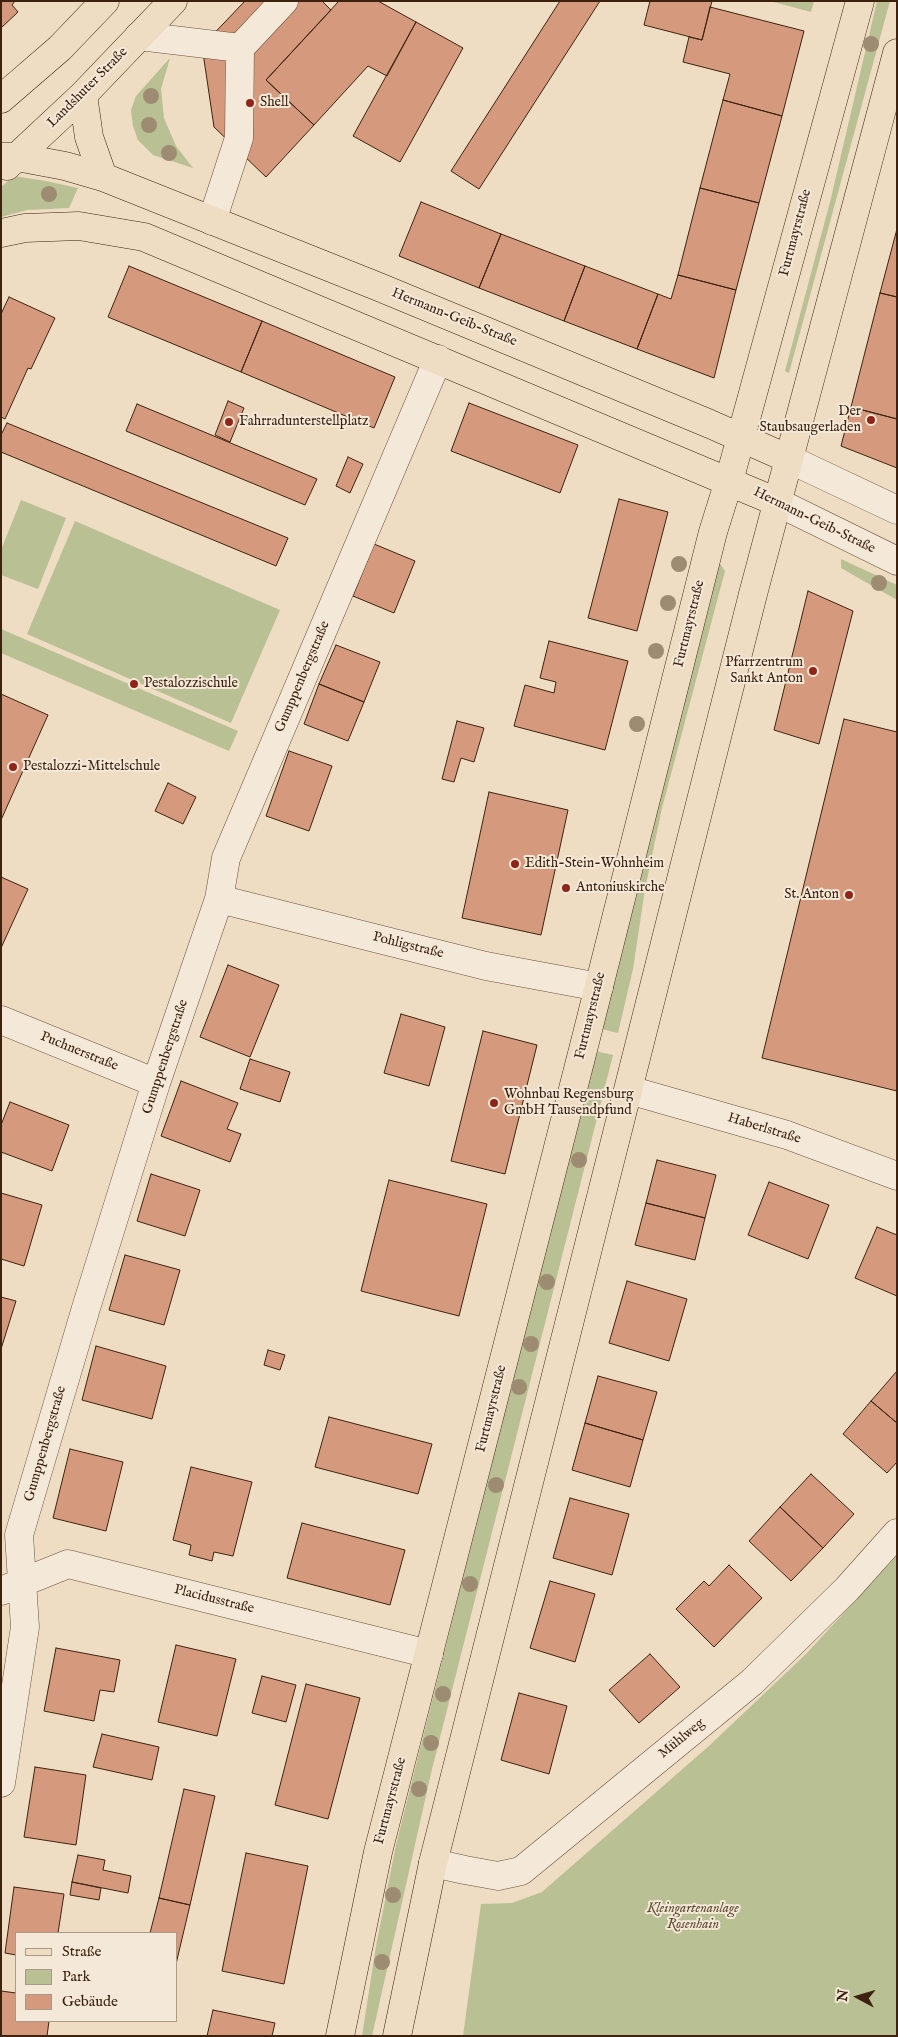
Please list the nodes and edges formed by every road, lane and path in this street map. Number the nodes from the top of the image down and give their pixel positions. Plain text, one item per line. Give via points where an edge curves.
1 (105, 1) edge
2 (172, 1) edge
3 (284, 1) edge
4 (860, 1) edge
5 (139, 36) junction
6 (240, 48) junction
7 (897, 53) edge
8 (83, 95) junction
9 (1, 99) edge
10 (7, 162) edge
11 (103, 177) junction
12 (212, 221) junction
13 (1, 233) edge
14 (438, 360) junction
15 (739, 438) junction
16 (789, 459) junction
17 (728, 481) junction
18 (777, 502) junction
19 (897, 510) edge
20 (897, 561) edge
21 (219, 899) junction
22 (599, 988) junction
23 (1, 1020) edge
24 (156, 1083) junction
25 (629, 1090) junction
26 (897, 1176) edge
27 (897, 1533) edge
28 (12, 1586) edge
29 (429, 1654) junction
30 (1, 1783) edge
31 (433, 1863) junction
32 (340, 2036) edge
33 (396, 2036) edge

1 - 9 main road via 60,48
2 - 5 main road, Landshuter Straße
3 - 6 street
4 - 15 main road, Furtmayrstraße
5 - 6 street
5 - 8 main road, Landshuter Straße
6 - 12 street via 239,138
7 - 16 main road
8 - 10 main road, Landshuter Straße
8 - 11 main road via 89,137
10 - 11 main road, Hermann-Geib-Straße via 65,166
11 - 12 main road, Hermann-Geib-Straße
12 - 15 main road, Hermann-Geib-Straße
13 - 14 main road, Hermann-Geib-Straße via 25,228 85,226 144,237
14 - 17 main road, Hermann-Geib-Straße
14 - 21 street, Gumppenbergstraße via 226,858
15 - 16 main road, Hermann-Geib-Straße
15 - 17 main road, Furtmayrstraße
16 - 18 main road
16 - 19 street, Hermann-Geib-Straße
17 - 18 main road, Hermann-Geib-Straße
17 - 22 main road, Furtmayrstraße
18 - 20 street, Hermann-Geib-Straße
18 - 25 main road
21 - 22 street, Pohligstraße via 486,966
21 - 24 street, Gumppenbergstraße
22 - 29 main road, Furtmayrstraße
23 - 24 street, Puchnerstraße
24 - 28 street, Gumppenbergstraße via 19,1535
25 - 26 street, Haberlstraße via 787,1135
25 - 31 main road
27 - 31 street, Mühlweg via 846,1589 752,1682 521,1871 498,1876
28 - 29 street, Placidusstraße via 68,1564
28 - 30 street, Gumppenbergstraße via 25,1627
29 - 32 main road, Furtmayrstraße via 378,1852
31 - 33 main road

